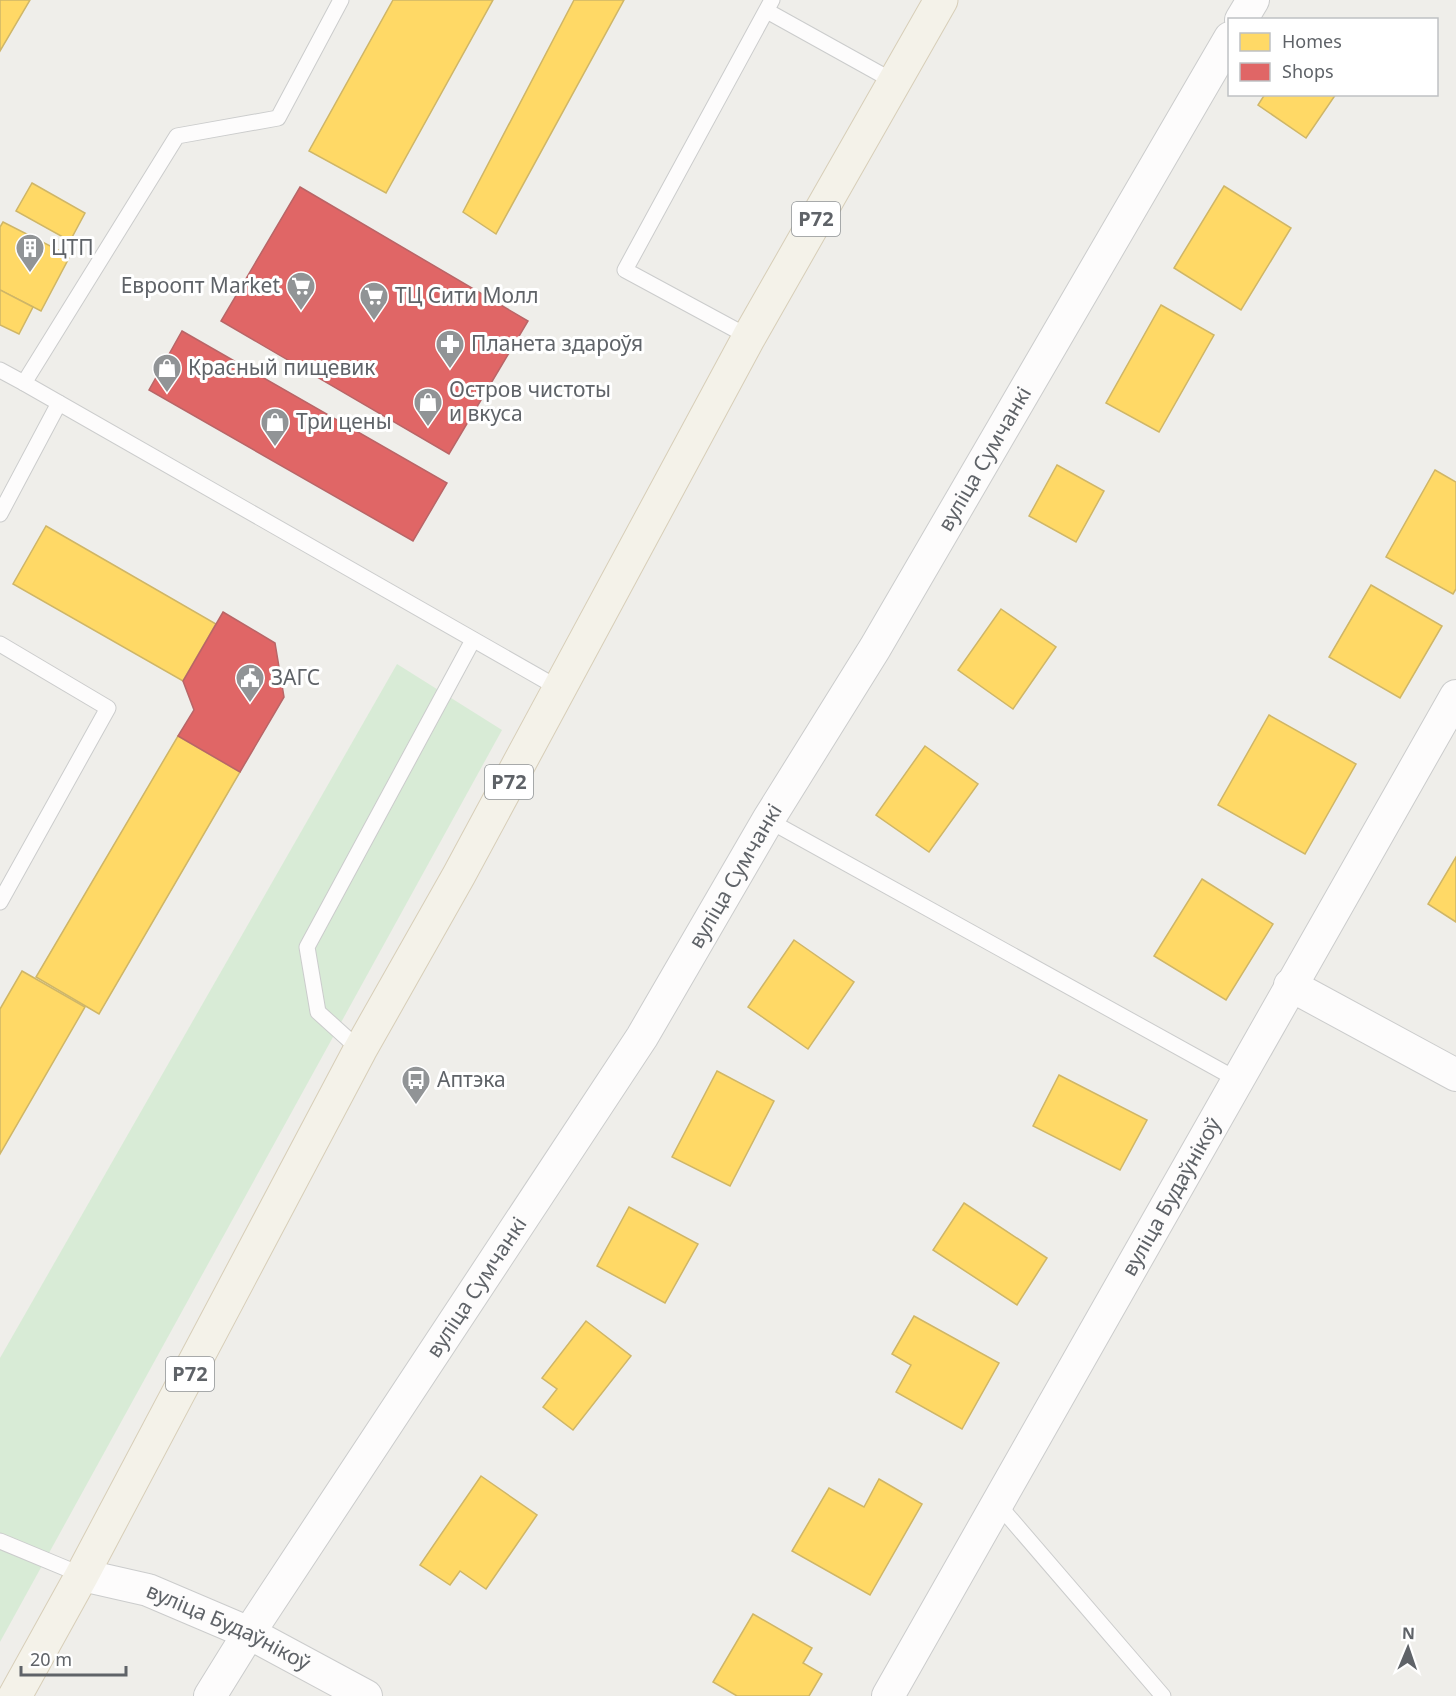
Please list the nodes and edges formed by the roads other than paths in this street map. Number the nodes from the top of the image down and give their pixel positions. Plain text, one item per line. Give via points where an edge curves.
1 (341, 0) edge
2 (941, 0) edge
3 (1253, 0) edge
4 (770, 5) edge
5 (1242, 18) edge
6 (1228, 41) edge
7 (893, 81) junction
8 (750, 337) junction
9 (0, 370) edge
10 (24, 383) junction
11 (59, 403) junction
12 (0, 514) edge
13 (473, 640) junction
14 (0, 644) edge
15 (560, 689) junction
16 (1456, 696) edge
17 (768, 820) junction
18 (0, 902) edge
19 (1290, 985) junction
20 (360, 1050) junction
21 (1456, 1075) edge
22 (1236, 1079) junction
23 (997, 1503) junction
24 (0, 1541) edge
25 (82, 1575) junction
26 (249, 1633) junction
27 (15, 1696) edge
28 (210, 1696) edge
29 (366, 1696) edge
30 (888, 1696) edge
31 (1163, 1696) edge

1 - 10 lane via 278,118 177,136
2 - 7 main road, Р72
3 - 5 street
4 - 7 lane
4 - 8 lane via 626,270
6 - 17 street, вуліца Сумчанкі via 875,648
7 - 8 main road, Р72
8 - 15 main road, Р72
9 - 10 lane
10 - 11 lane
11 - 12 lane
11 - 13 lane
13 - 15 lane
13 - 20 lane via 307,947 318,1012
14 - 18 lane via 108,708
15 - 20 main road, Р72
16 - 19 street, вуліца Будаўнікоў
17 - 22 lane
17 - 26 street, вуліца Сумчанкі via 642,1037
19 - 21 street
19 - 22 street, вуліца Будаўнікоў
20 - 25 main road, Р72
22 - 23 street, вуліца Будаўнікоў
23 - 30 street, вуліца Будаўнікоў
23 - 31 lane
24 - 25 lane
25 - 26 street, вуліца Будаўнікоў via 148,1590
25 - 27 main road, Р72
26 - 28 street, вуліца Сумчанкі
26 - 29 street, вуліца Будаўнікоў

